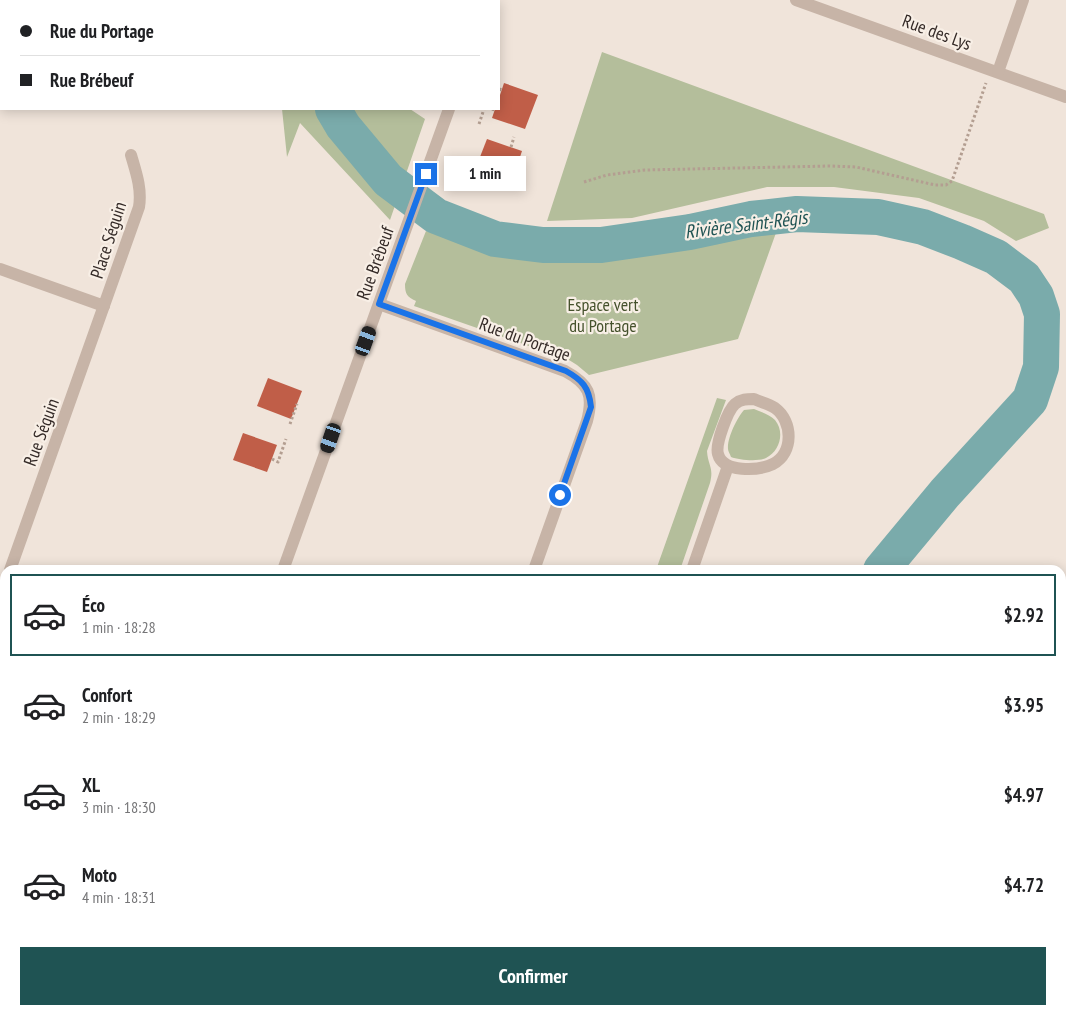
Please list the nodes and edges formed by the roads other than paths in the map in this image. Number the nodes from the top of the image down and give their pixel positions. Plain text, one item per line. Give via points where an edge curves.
1 (796, 0) edge
2 (1023, 0) edge
3 (998, 72) junction
4 (1066, 97) edge
5 (449, 110) edge
6 (131, 155) dead end
7 (0, 268) edge
8 (379, 304) junction
9 (104, 306) junction
10 (728, 466) junction
11 (12, 565) edge
12 (286, 565) edge
13 (536, 565) edge
14 (694, 565) edge

1 - 3 street, Rue des Lys
2 - 3 street
3 - 4 street, Rue des Lys
5 - 8 street, Rue Brébeuf
6 - 9 street, Place Séguin via 140,187 139,207
7 - 9 street
8 - 12 street, Rue Brébeuf
8 - 13 street, Rue du Portage via 566,371 576,377 590,395 587,421
9 - 11 street, Rue Séguin
10 - 10 street via 756,468 774,463 781,457 787,448 788,427 776,409 754,399 734,404 718,443 718,453
10 - 14 street

